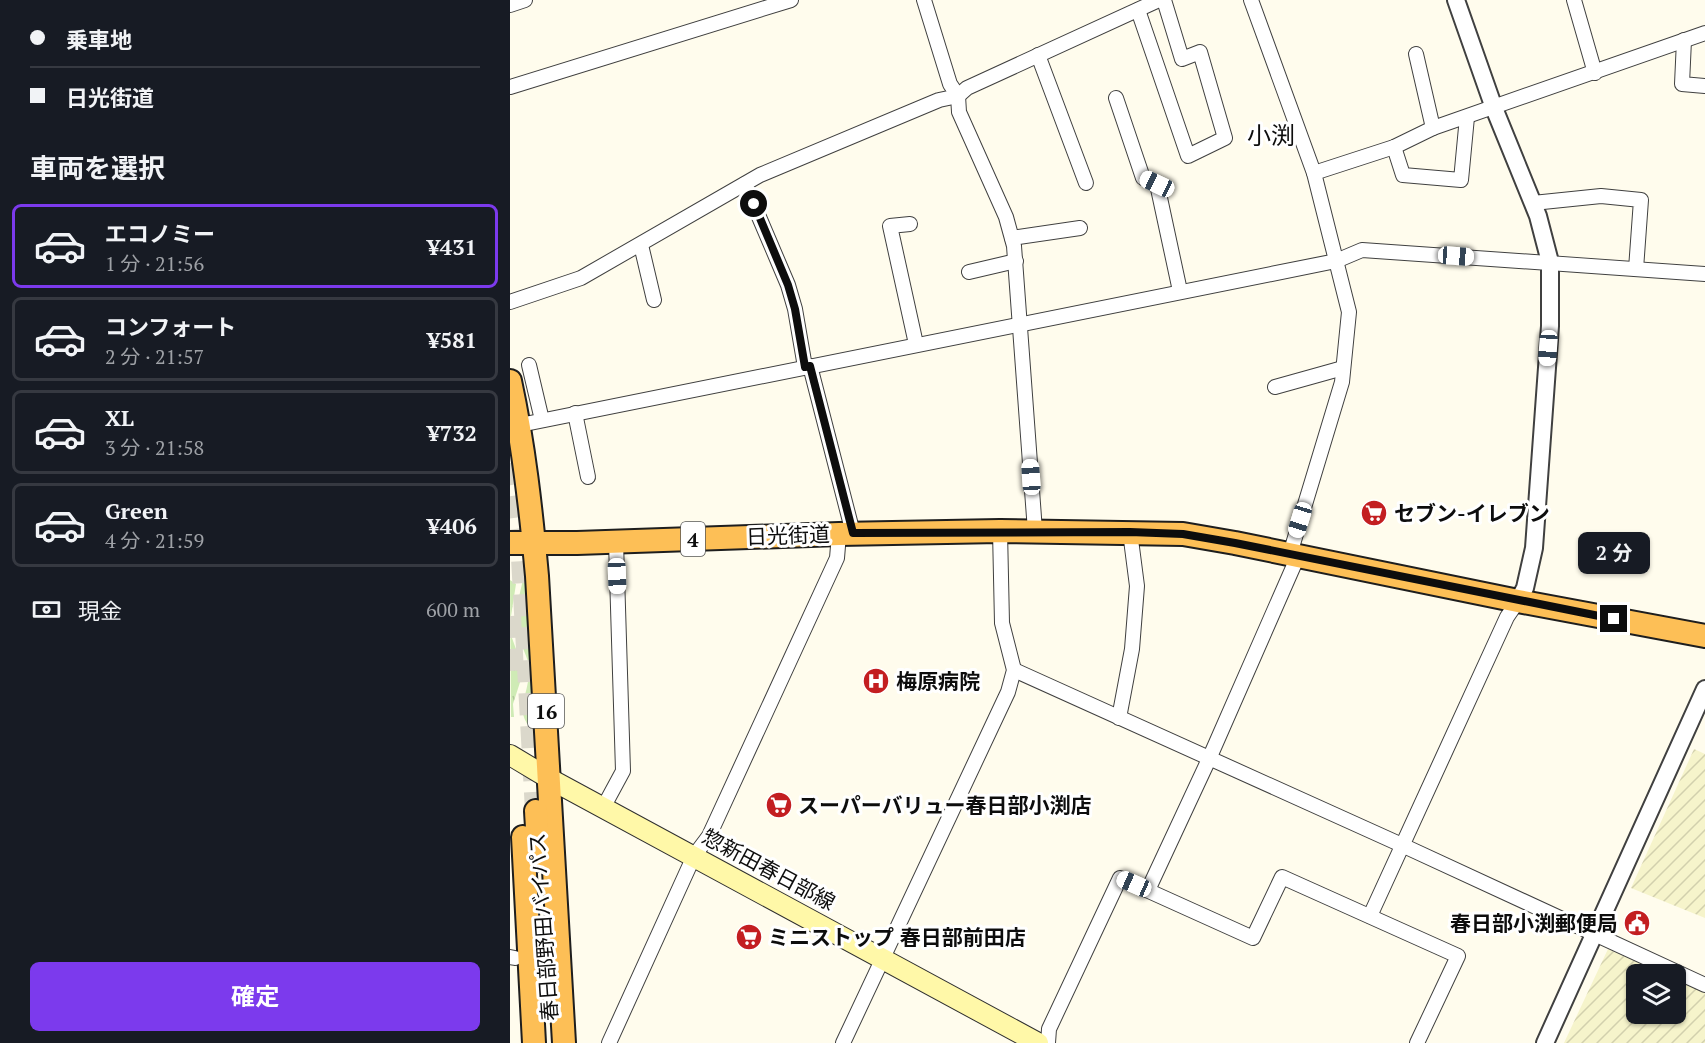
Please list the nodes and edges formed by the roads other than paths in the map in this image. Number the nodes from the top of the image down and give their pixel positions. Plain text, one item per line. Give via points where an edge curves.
1 (525, 0) edge
2 (791, 0) edge
3 (924, 0) edge
4 (1159, 0) edge
5 (1164, 0) edge
6 (1251, 0) edge
7 (1456, 0) edge
8 (1574, 0) edge
9 (510, 5) edge
10 (1138, 10) junction
11 (1705, 33) edge
12 (1684, 40) junction
13 (1416, 54) dead end
14 (1038, 55) junction
15 (1595, 73) junction
16 (1705, 86) edge
17 (510, 87) edge
18 (957, 96) junction
19 (1116, 98) dead end
20 (1494, 108) junction
21 (1467, 117) junction
22 (1433, 128) junction
23 (1394, 147) junction
24 (1314, 173) junction
25 (1086, 183) dead end
26 (745, 184) junction
27 (1533, 203) junction
28 (910, 224) dead end
29 (1080, 228) dead end
30 (1012, 238) junction
31 (642, 245) junction
32 (1016, 261) junction
33 (1336, 261) junction
34 (1550, 262) junction
35 (1636, 268) junction
36 (969, 272) dead end
37 (1705, 274) edge
38 (1180, 291) junction
39 (654, 300) dead end
40 (510, 302) edge
41 (1021, 323) junction
42 (916, 344) junction
43 (529, 365) dead end
44 (807, 366) junction
45 (1343, 368) junction
46 (510, 381) edge
47 (1275, 387) dead end
48 (575, 413) junction
49 (542, 420) junction
50 (520, 425) junction
51 (510, 455) edge
52 (588, 477) dead end
53 (1000, 531) junction
54 (1035, 531) junction
55 (1130, 532) junction
56 (846, 533) junction
57 (616, 542) junction
58 (510, 543) edge
59 (534, 543) junction
60 (1294, 555) junction
61 (1518, 601) junction
62 (1705, 636) edge
63 (1014, 670) junction
64 (1705, 689) edge
65 (1119, 718) junction
66 (510, 755) edge
67 (1209, 759) junction
68 (550, 780) junction
69 (603, 808) junction
70 (1404, 846) junction
71 (694, 856) junction
72 (510, 858) edge
73 (1148, 890) junction
74 (1370, 916) junction
75 (1594, 934) junction
76 (513, 957) edge
77 (882, 957) junction
78 (1705, 985) edge
79 (520, 1043) edge
80 (534, 1043) edge
81 (551, 1043) edge
82 (564, 1043) edge
83 (609, 1043) edge
84 (843, 1043) edge
85 (1038, 1043) edge
86 (1048, 1043) edge
87 (1417, 1043) edge
88 (1545, 1043) edge

1 - 9 street
2 - 17 street
3 - 18 street
4 - 10 street
5 - 10 street via 1182,59 1200,52 1225,138 1188,156
6 - 24 street
7 - 20 street
8 - 15 street
10 - 14 street
11 - 12 street
12 - 15 street
12 - 16 street via 1682,84
13 - 22 street
14 - 18 street
14 - 25 street
15 - 20 street
18 - 26 street via 939,100
18 - 30 street via 959,112
19 - 38 street via 1143,178 1157,184
20 - 21 street
20 - 27 street
21 - 22 street
21 - 23 street via 1461,180 1403,175
22 - 23 street
23 - 24 street
24 - 33 street
26 - 31 street
26 - 44 street via 788,285
27 - 34 street
27 - 35 street via 1601,196 1641,200
28 - 42 street via 890,226
29 - 30 street
30 - 32 street
31 - 39 street
31 - 40 street via 582,278
32 - 36 street
32 - 41 street
33 - 34 street via 1362,250
33 - 38 street
33 - 45 street via 1349,312
34 - 35 street
34 - 61 street via 1550,326 1533,548 1525,588
35 - 37 street
38 - 41 street
41 - 42 street
41 - 54 street
42 - 44 street
43 - 49 street
44 - 48 street
44 - 56 street
45 - 47 street
45 - 60 street
46 - 50 highway, 16
48 - 49 street
48 - 52 street
49 - 50 street
50 - 51 highway, 16 via 515,452
50 - 59 highway, 16
53 - 54 highway, 日光街道 / 4
53 - 56 highway, 日光街道 / 4
53 - 63 street via 1002,623
54 - 55 highway, 日光街道 / 4
55 - 60 highway, 日光街道 / 4 via 1183,534
55 - 65 street via 1137,586 1132,649
56 - 57 highway, 日光街道 / 4
56 - 71 street via 709,836
57 - 59 highway, 日光街道 / 4
57 - 69 street via 623,771
58 - 59 highway, 日光街道 / 4
59 - 68 highway, 16
60 - 61 highway, 日光街道 / 4
60 - 67 street
61 - 62 highway, 日光街道 / 4
61 - 70 street via 1507,617
63 - 65 street
63 - 77 street via 1008,692
64 - 75 street
65 - 67 street
66 - 68 main road, 惣新田春日部線
67 - 70 street
67 - 73 street
68 - 69 main road, 惣新田春日部線
68 - 82 highway, 16
69 - 71 main road, 惣新田春日部線
70 - 74 street
70 - 75 street
71 - 77 main road, 惣新田春日部線
71 - 83 street
72 - 76 highway
73 - 74 street via 1253,938 1282,877
73 - 86 street via 1120,878 1049,1029
74 - 87 street via 1458,956
75 - 78 street
75 - 88 street
76 - 79 highway
77 - 84 street
77 - 85 main road, 惣新田春日部線
80 - 81 highway, 春日部野田バイパス via 528,811

